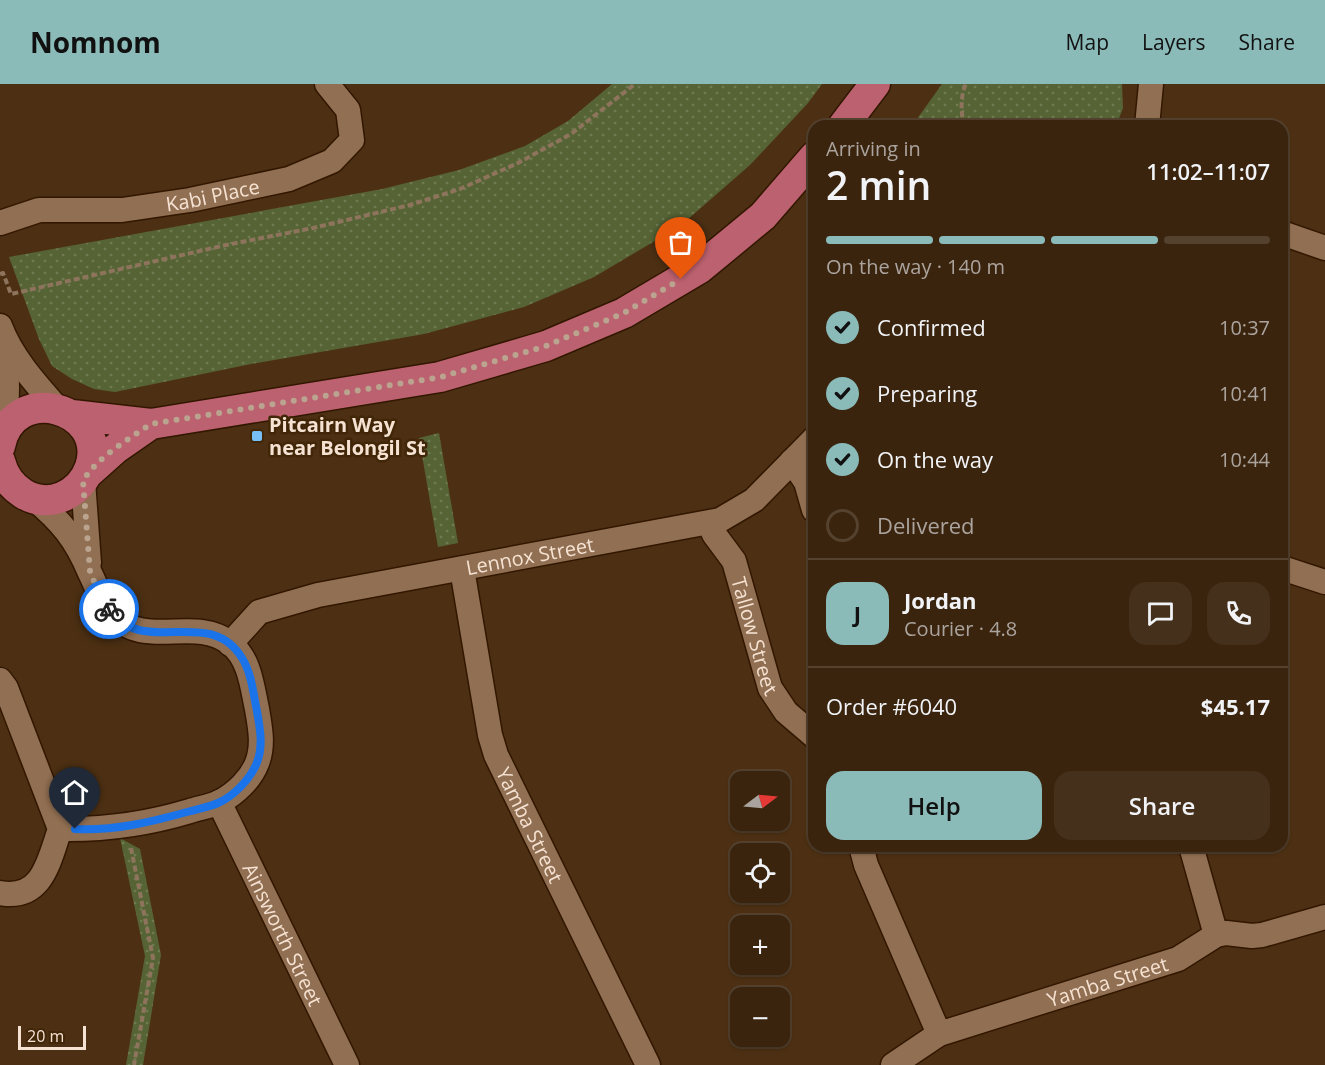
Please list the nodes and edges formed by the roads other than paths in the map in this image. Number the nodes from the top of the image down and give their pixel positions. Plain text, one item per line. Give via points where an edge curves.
1 (327, 84) edge
2 (875, 84) edge
3 (1151, 84) edge
4 (848, 120) edge
5 (1148, 120) edge
6 (808, 164) edge
7 (0, 223) edge
8 (1288, 235) edge
9 (1325, 248) edge
10 (3, 334) edge
11 (65, 412) junction
12 (151, 424) junction
13 (2, 441) edge
14 (808, 445) edge
15 (0, 461) edge
16 (792, 461) junction
17 (85, 477) junction
18 (808, 489) edge
19 (18, 496) edge
20 (709, 523) junction
21 (462, 569) junction
22 (1288, 570) edge
23 (90, 571) junction
24 (1325, 582) edge
25 (230, 644) junction
26 (0, 680) edge
27 (808, 731) edge
28 (219, 802) junction
29 (60, 829) junction
30 (863, 852) edge
31 (1193, 852) edge
32 (0, 893) edge
33 (1325, 917) edge
34 (1216, 935) junction
35 (939, 1034) junction
36 (347, 1065) edge
37 (648, 1065) edge
38 (893, 1065) edge

1 - 7 street, Kabi Place via 348,110 352,140 332,161 289,179 190,200 122,210 39,210
2 - 4 main road
3 - 5 street
6 - 12 main road via 763,216 700,268 624,313 546,346 441,377
8 - 9 street
10 - 11 street via 33,381
10 - 13 street
11 - 12 main road
11 - 13 main road via 42,407 27,411 15,419
11 - 17 main road via 86,432 90,442 91,464
12 - 17 main road via 115,449
14 - 16 street, Lennox Street
15 - 19 main road
16 - 18 street
16 - 20 street, Lennox Street via 754,500
17 - 19 main road via 65,496 49,500
17 - 23 street
19 - 23 street via 57,518
20 - 21 street, Lennox Street
20 - 27 street, Tallow Street via 734,561 770,688 786,712
21 - 25 street, Lennox Street via 318,595 259,612
21 - 37 street, Yamba Street via 496,755
22 - 24 street
23 - 25 street via 100,597 127,626 142,632 195,630
25 - 28 street via 250,674 262,736 257,763 249,777
26 - 29 street
28 - 29 street via 127,826
28 - 36 street, Ainsworth Street
29 - 32 street via 38,883 20,893
30 - 35 street
31 - 34 street
33 - 34 street via 1262,935
34 - 35 street, Yamba Street via 1178,959
35 - 38 street, Yamba Street

